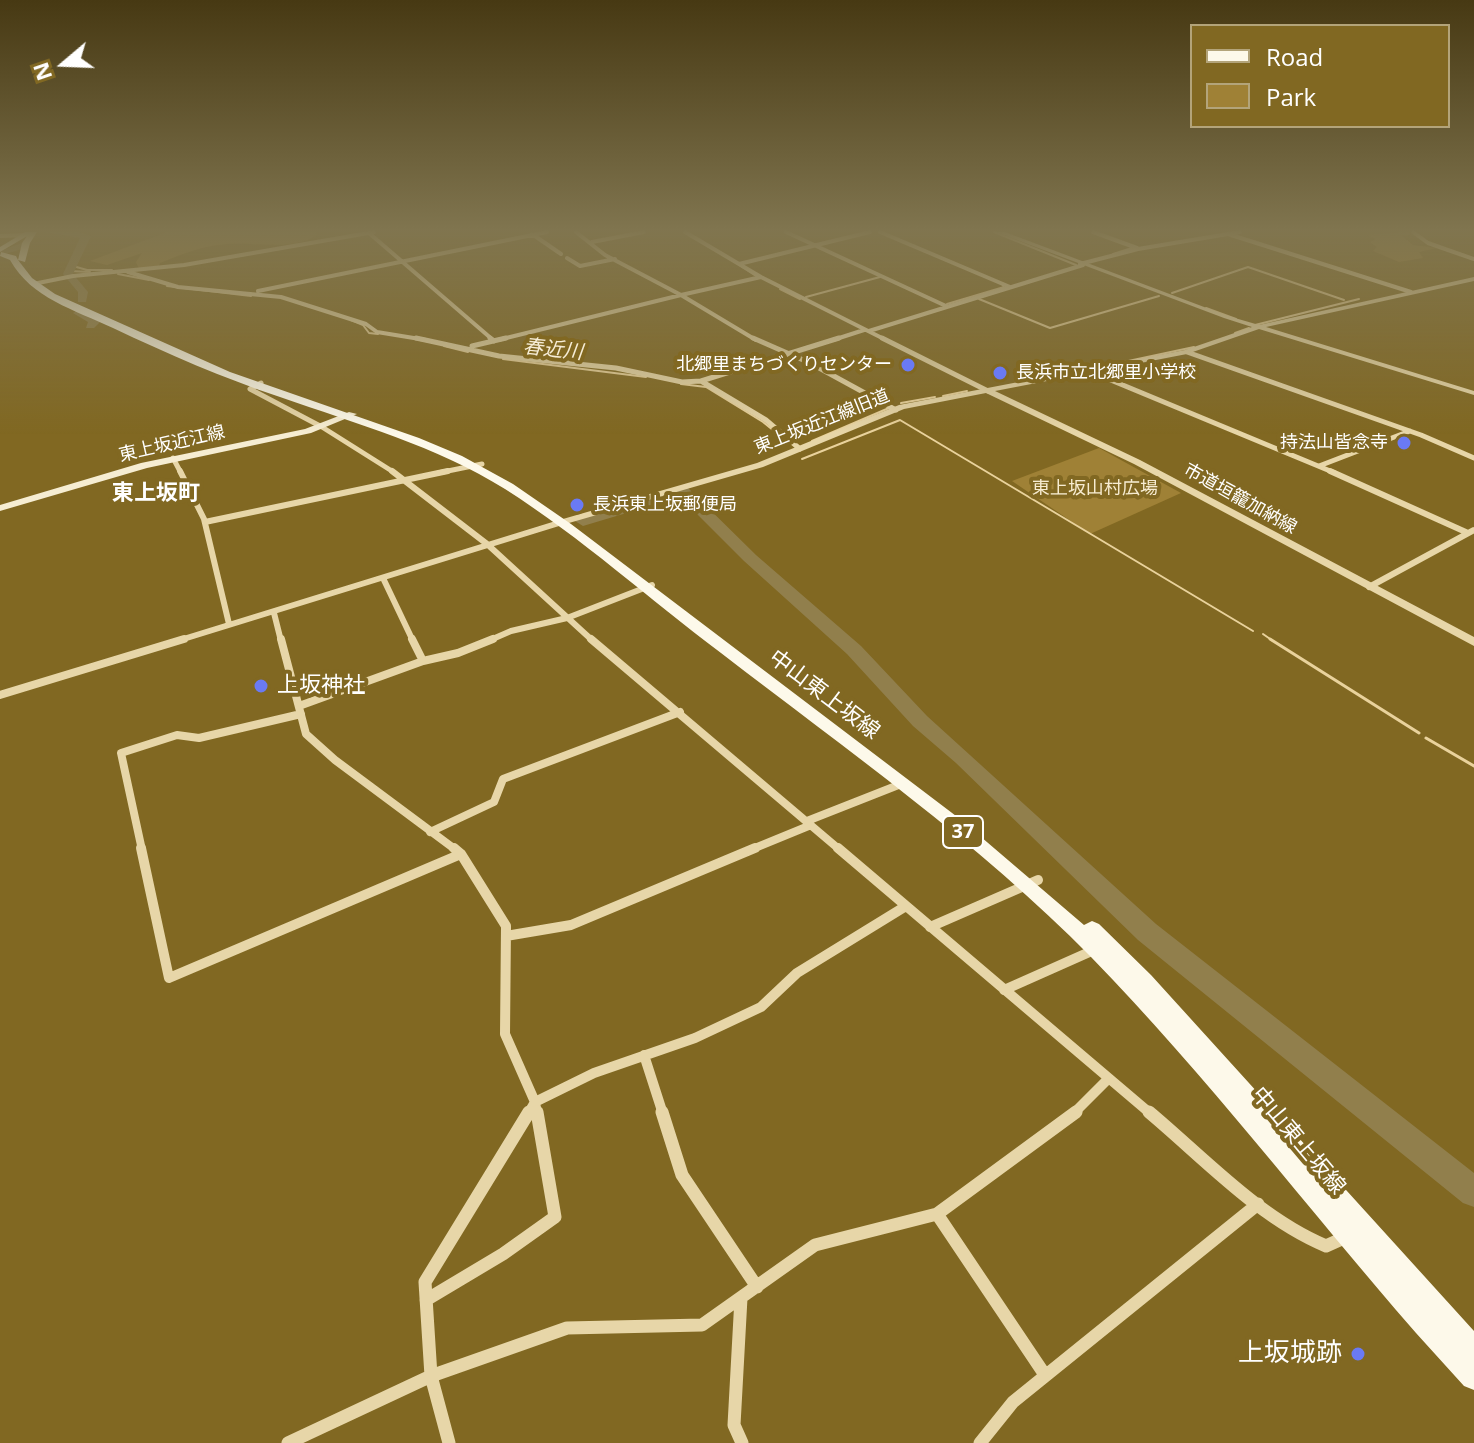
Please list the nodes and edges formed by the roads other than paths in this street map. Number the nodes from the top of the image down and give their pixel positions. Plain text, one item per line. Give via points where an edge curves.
1 (68, 299) edge
2 (283, 299) edge
3 (445, 299) edge
4 (663, 299) edge
5 (689, 299) edge
6 (805, 299) edge
7 (932, 299) edge
8 (969, 299) edge
9 (1179, 299) edge
10 (1379, 299) edge
11 (947, 306) junction
12 (1258, 327) junction
13 (866, 330) junction
14 (494, 341) junction
15 (469, 348) junction
16 (1187, 352) junction
17 (788, 355) junction
18 (1089, 371) junction
19 (701, 381) junction
20 (258, 385) junction
21 (988, 391) junction
22 (1474, 393) edge
23 (896, 410) junction
24 (349, 416) junction
25 (322, 427) junction
26 (1410, 431) junction
27 (800, 449) junction
28 (173, 458) junction
29 (1474, 458) edge
30 (478, 465) junction
31 (1319, 466) junction
32 (404, 479) junction
33 (0, 508) edge
34 (205, 522) junction
35 (564, 522) junction
36 (1471, 532) edge
37 (487, 544) junction
38 (383, 578) junction
39 (648, 586) junction
40 (1369, 587) junction
41 (274, 613) junction
42 (567, 618) junction
43 (229, 624) junction
44 (1474, 642) edge
45 (423, 661) junction
46 (0, 695) edge
47 (300, 710) junction
48 (680, 712) junction
49 (901, 784) junction
50 (809, 823) junction
51 (430, 832) junction
52 (461, 854) junction
53 (1033, 882) junction
54 (906, 906) junction
55 (930, 927) junction
56 (506, 936) junction
57 (1096, 949) junction
58 (1004, 990) junction
59 (644, 1055) junction
60 (1108, 1079) junction
61 (535, 1102) junction
62 (1258, 1204) junction
63 (937, 1214) junction
64 (1347, 1237) junction
65 (757, 1287) junction
66 (741, 1298) junction
67 (426, 1300) junction
68 (1474, 1351) edge
69 (1045, 1375) junction
70 (431, 1376) junction
71 (1474, 1376) edge
72 (288, 1443) edge
73 (449, 1443) edge
74 (742, 1443) edge
75 (980, 1443) edge

1 - 20 main road, 中山東上坂線 / 37 via 164,349
2 - 15 street via 309,303 377,332
3 - 14 street
4 - 14 street
5 - 17 street
6 - 13 street
7 - 11 street
8 - 11 street
9 - 12 street
10 - 12 street, 東上坂近江線旧道
11 - 13 street
12 - 16 street, 東上坂近江線旧道
12 - 22 street
13 - 17 street
13 - 21 street
14 - 15 street
15 - 19 street
16 - 18 street, 東上坂近江線旧道
16 - 26 street
17 - 19 street
17 - 23 street
18 - 21 street, 東上坂近江線旧道
18 - 31 street
19 - 27 street via 766,420
20 - 24 main road, 中山東上坂線 / 37
20 - 25 street via 250,389
21 - 23 street, 東上坂近江線旧道
21 - 40 street, 市道垣籠加納線 via 1126,456
23 - 27 street, 東上坂近江線旧道
24 - 25 main road, 東上坂近江線
24 - 30 main road, 中山東上坂線 / 37
25 - 28 main road, 東上坂近江線
25 - 32 street
26 - 29 street
26 - 31 street
27 - 35 street, 東上坂近江線旧道
28 - 33 main road, 東上坂近江線
28 - 34 street
30 - 32 street
30 - 35 main road, 中山東上坂線 / 37
31 - 36 street
32 - 34 street
32 - 37 street
34 - 43 street
35 - 37 street
35 - 39 main road, 中山東上坂線 / 37
36 - 40 street
37 - 38 street
37 - 42 street
38 - 41 street
38 - 45 street
39 - 42 street
39 - 49 main road, 中山東上坂線 / 37
39 - 53 main road, 中山東上坂線 / 37 via 912,779
40 - 44 street, 市道垣籠加納線
41 - 43 street
41 - 47 street
42 - 45 street
42 - 48 street
43 - 46 street
45 - 47 street
47 - 51 street via 306,734
47 - 52 street via 199,738 177,735 121,753 169,978
48 - 50 street
48 - 51 street via 503,779 494,802
49 - 50 street
49 - 53 main road, 中山東上坂線 / 37
50 - 54 street
50 - 56 street via 571,925
51 - 52 street
52 - 56 street via 506,926
53 - 55 street
53 - 57 main road, 中山東上坂線 / 37
53 - 68 main road, 中山東上坂線 / 37 via 1144,982
54 - 55 street
54 - 59 street via 797,973 761,1007
55 - 58 street
56 - 61 street via 505,1034
57 - 58 street
57 - 64 main road, 中山東上坂線 / 37 via 1227,1093
58 - 60 street
59 - 61 street
59 - 65 street via 682,1175
60 - 62 street
60 - 63 street via 1085,1105
61 - 67 street via 425,1282
61 - 67 street via 555,1217
62 - 64 street via 1302,1236 1326,1246
62 - 69 street
63 - 65 street via 815,1245
63 - 69 street
64 - 71 main road, 中山東上坂線 / 37
65 - 66 street
66 - 70 street via 702,1325 567,1328
66 - 74 street via 734,1425
67 - 70 street
69 - 75 street via 1013,1402
70 - 72 street
70 - 73 street

